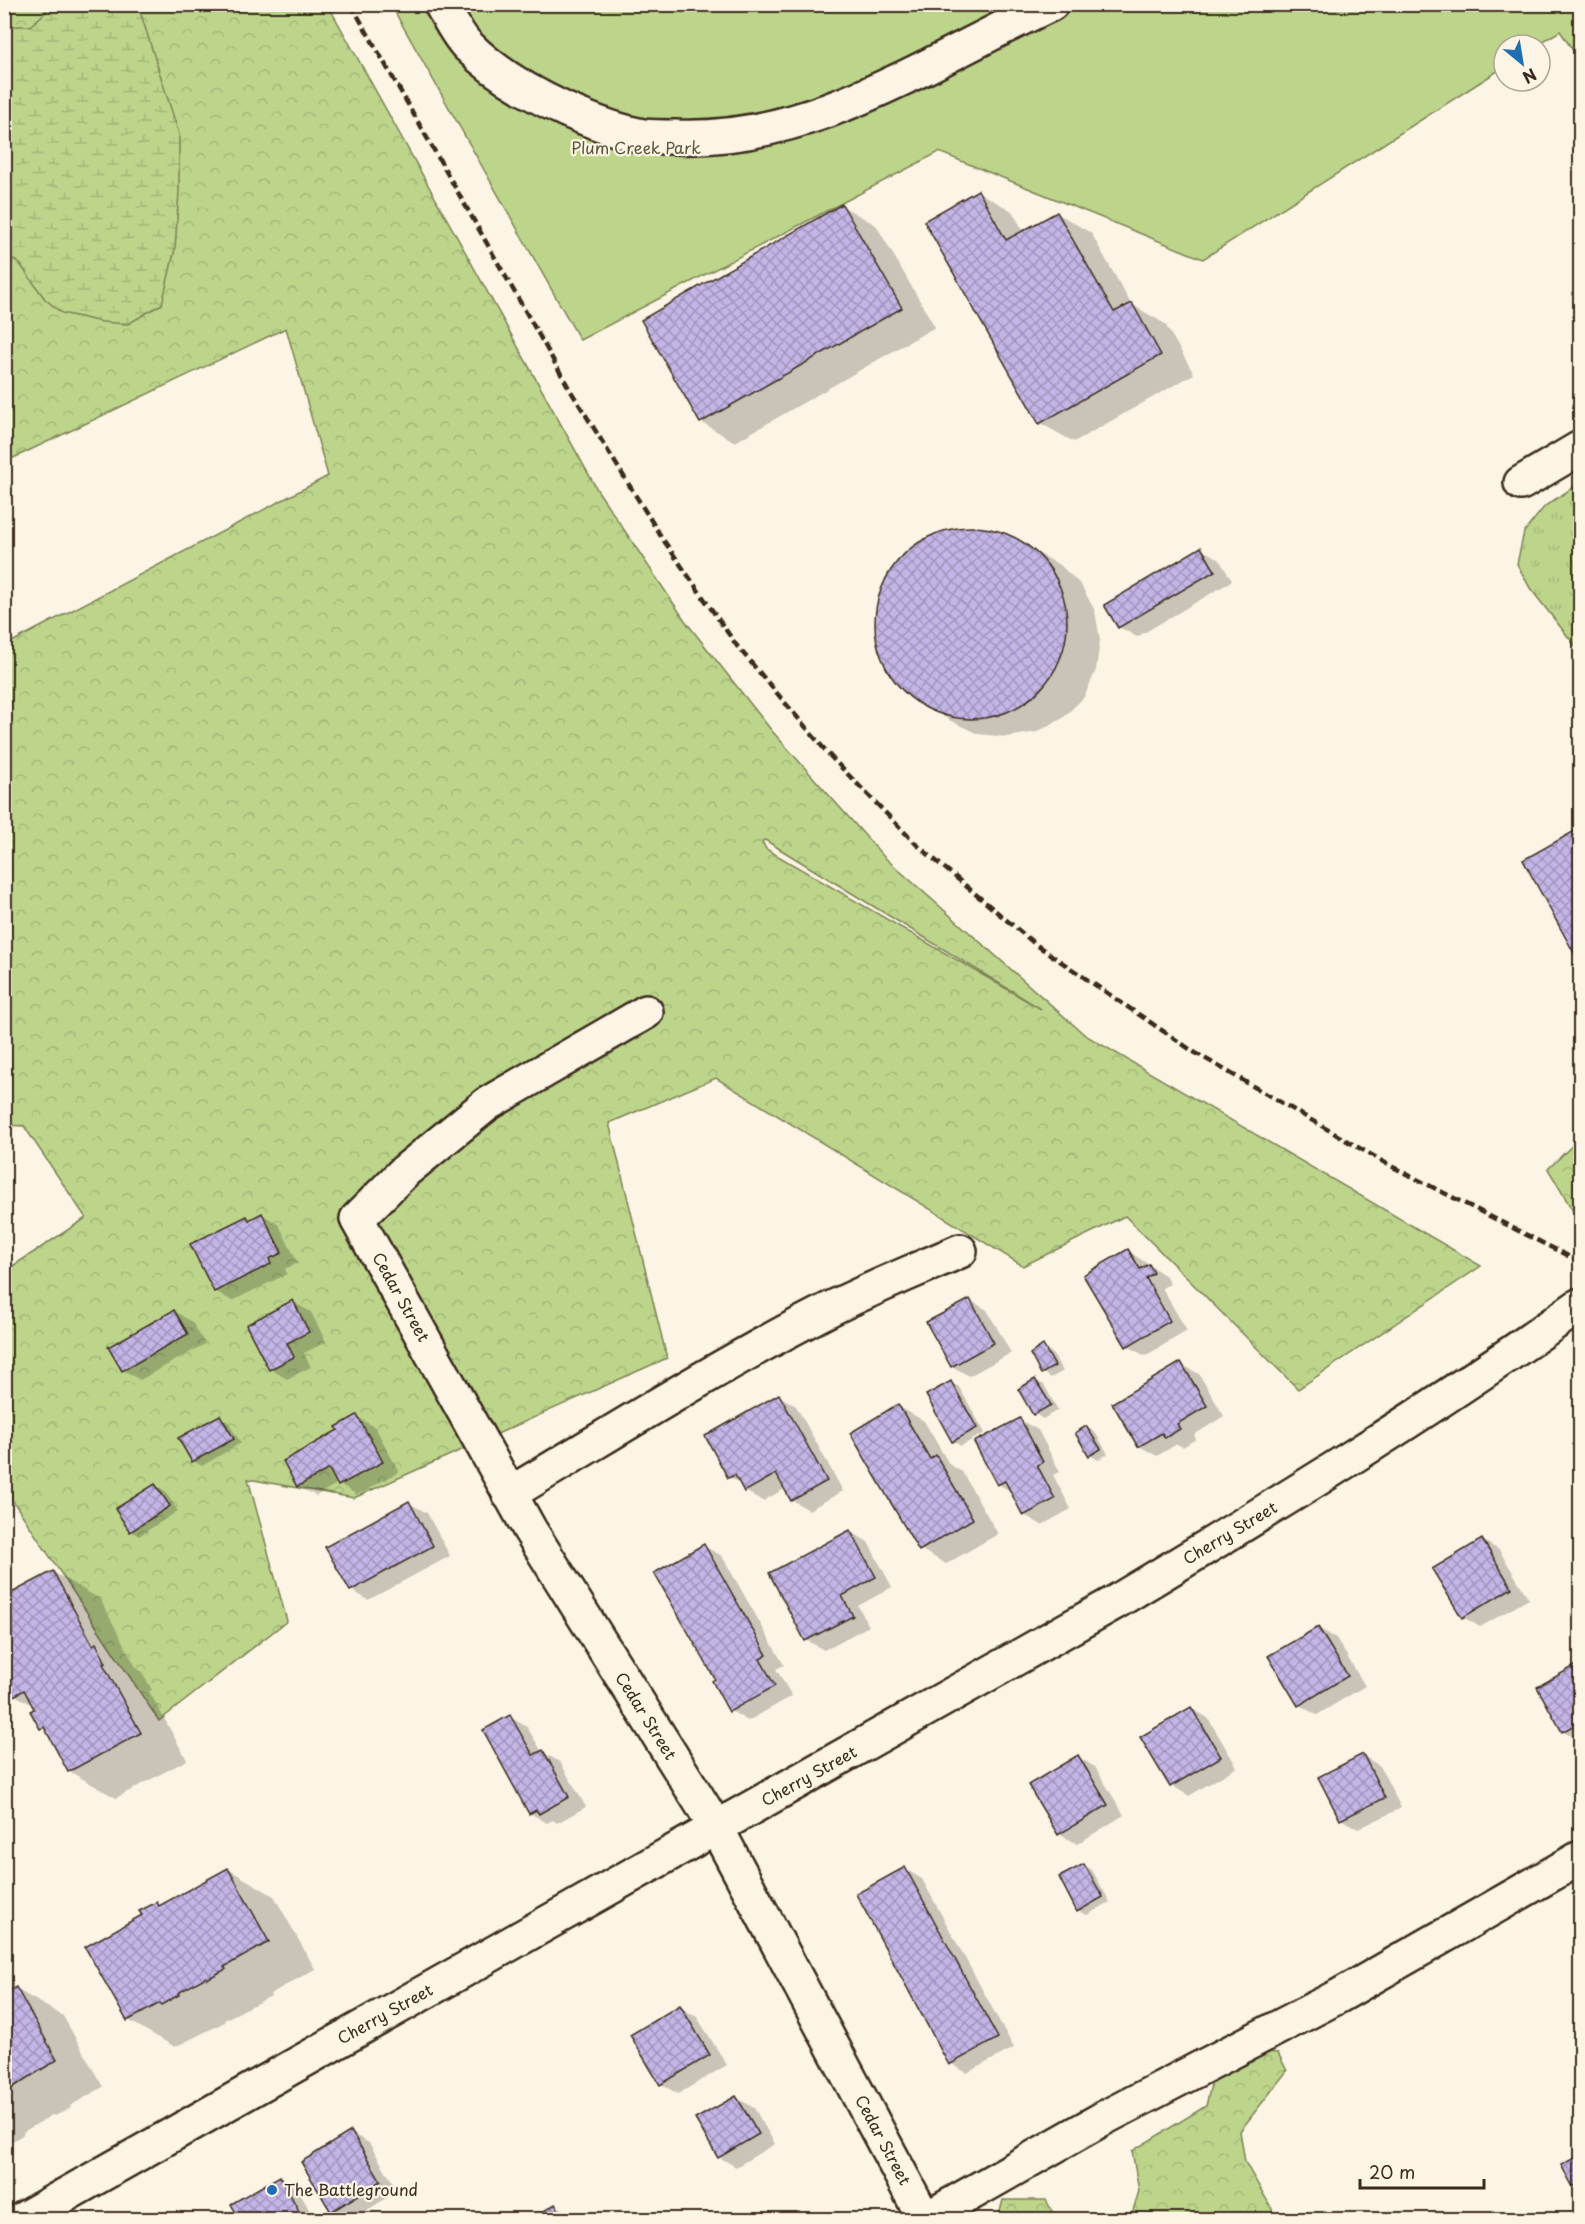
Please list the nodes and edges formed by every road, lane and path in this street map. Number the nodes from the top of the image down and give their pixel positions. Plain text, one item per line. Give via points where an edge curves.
1 (441, 4) edge
2 (1051, 4) edge
3 (1581, 448) edge
4 (1521, 483) dead end
5 (646, 1012) dead end
6 (960, 1251) dead end
7 (1581, 1305) edge
8 (509, 1494) junction
9 (716, 1827) junction
10 (1581, 1858) edge
11 (924, 2219) edge
12 (21, 2220) edge

1 - 2 street via 467,45 501,75 546,100 597,124 645,136 708,139 767,130 828,112
3 - 4 street
5 - 8 street, Cedar Street via 486,1104 405,1171 357,1219
6 - 8 street via 818,1315
7 - 9 street, Cherry Street via 1415,1418 1274,1507 1114,1603
8 - 9 street, Cedar Street
9 - 11 street, Cedar Street
9 - 12 street, Cherry Street
10 - 11 street via 1338,1996 1102,2119

